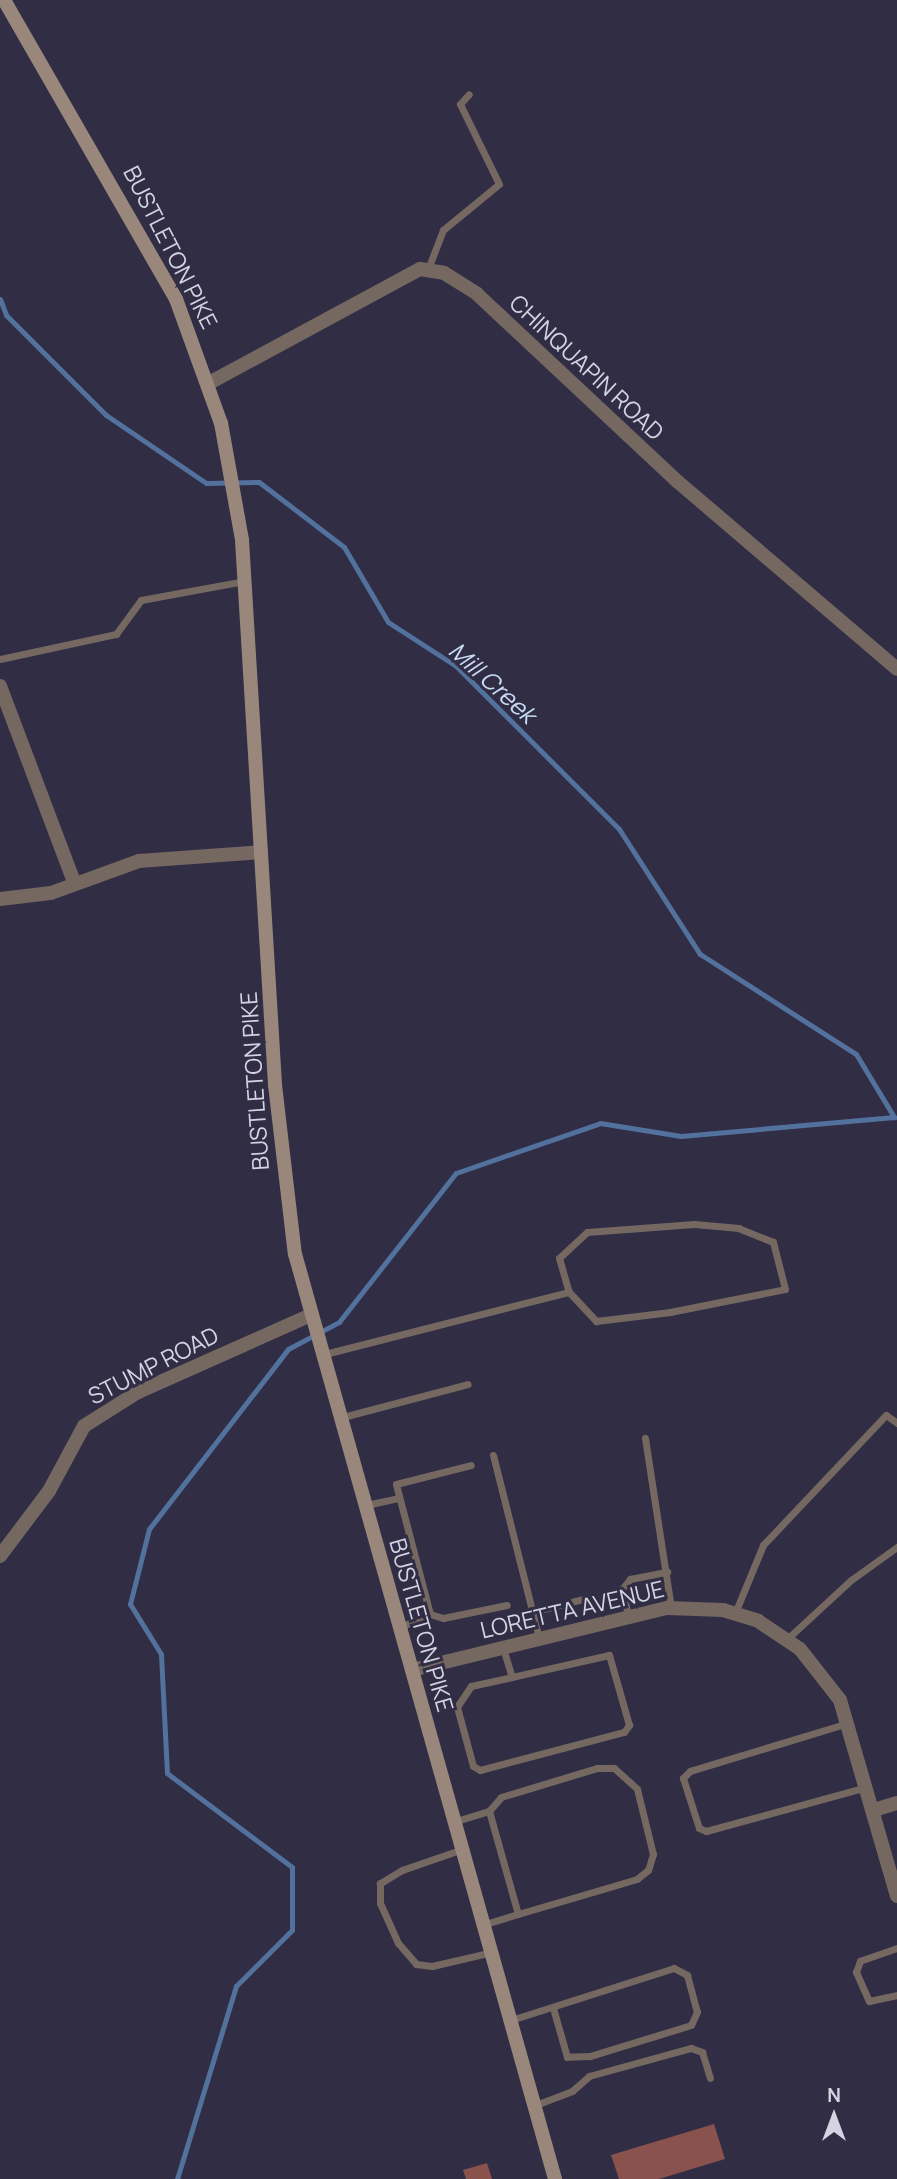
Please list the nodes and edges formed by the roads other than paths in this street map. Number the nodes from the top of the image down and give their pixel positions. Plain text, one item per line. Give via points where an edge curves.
1 (4, 0) edge
2 (470, 94) dead end
3 (428, 269) junction
4 (209, 383) junction
5 (245, 580) junction
6 (0, 659) edge
7 (897, 669) edge
8 (0, 686) edge
9 (261, 852) junction
10 (74, 882) junction
11 (0, 899) edge
12 (569, 1293) junction
13 (310, 1321) junction
14 (318, 1348) junction
15 (468, 1384) dead end
16 (339, 1418) junction
17 (897, 1423) edge
18 (645, 1438) dead end
19 (493, 1455) dead end
20 (471, 1465) dead end
21 (399, 1498) junction
22 (364, 1505) junction
23 (897, 1547) edge
24 (0, 1556) edge
25 (667, 1572) junction
26 (583, 1599) dead end
27 (507, 1605) dead end
28 (671, 1608) junction
29 (532, 1612) junction
30 (430, 1614) junction
31 (735, 1614) junction
32 (628, 1615) junction
33 (399, 1627) junction
34 (539, 1638) junction
35 (787, 1639) junction
36 (503, 1647) junction
37 (412, 1670) junction
38 (512, 1677) junction
39 (848, 1723) junction
40 (867, 1787) junction
41 (897, 1803) edge
42 (874, 1810) junction
43 (489, 1811) junction
44 (453, 1822) junction
45 (460, 1850) junction
46 (897, 1896) edge
47 (518, 1914) junction
48 (480, 1926) junction
49 (897, 1948) edge
50 (488, 1953) junction
51 (897, 1995) edge
52 (553, 2008) junction
53 (507, 2021) junction
54 (710, 2078) dead end
55 (532, 2106) junction
56 (555, 2179) edge

1 - 4 main road, BUSTLETON PIKE via 154,256
2 - 3 lane via 460,104 499,184 443,230
3 - 4 street
3 - 7 street, CHINQUAPIN ROAD via 477,294 677,481
4 - 5 main road, BUSTLETON PIKE via 231,470
5 - 6 lane via 141,600 116,634
5 - 9 main road, BUSTLETON PIKE
8 - 10 street
9 - 10 street via 151,859
9 - 13 main road, BUSTLETON PIKE via 282,1152
10 - 11 street via 51,893
12 - 12 lane via 596,1321 646,1317 785,1289 773,1242 739,1228 694,1224 587,1232 559,1258
12 - 14 lane
13 - 14 main road, BUSTLETON PIKE
13 - 24 street, STUMP ROAD via 138,1392 83,1426 49,1491
14 - 16 main road, BUSTLETON PIKE
15 - 16 lane
16 - 22 main road, BUSTLETON PIKE
17 - 31 lane via 886,1415 763,1545
18 - 25 lane
19 - 29 lane
20 - 21 lane via 396,1484
21 - 22 lane
21 - 30 lane
22 - 33 main road, BUSTLETON PIKE
23 - 35 lane via 851,1580
25 - 28 lane
25 - 32 lane via 630,1579 622,1589
26 - 29 lane
27 - 30 lane via 443,1618
28 - 31 street, LORETTA AVENUE
28 - 32 street, LORETTA AVENUE
29 - 34 lane
30 - 33 lane
31 - 35 street, LORETTA AVENUE
32 - 34 street, LORETTA AVENUE
33 - 37 main road, BUSTLETON PIKE
34 - 36 street, LORETTA AVENUE
35 - 39 street, LORETTA AVENUE via 825,1677
36 - 37 street, LORETTA AVENUE
36 - 38 lane
37 - 44 main road, BUSTLETON PIKE
38 - 38 lane via 471,1686 461,1694 459,1722 473,1766 480,1770 624,1732 629,1725 609,1655
39 - 40 street, LORETTA AVENUE
39 - 40 lane via 690,1771 683,1778 699,1828 706,1830
40 - 42 street, LORETTA AVENUE
41 - 42 street
42 - 46 street, LORETTA AVENUE
43 - 44 lane
43 - 47 lane
43 - 47 lane via 501,1797 597,1768 614,1768 637,1789 653,1854 648,1870 637,1879
44 - 45 main road, BUSTLETON PIKE
45 - 48 main road, BUSTLETON PIKE
45 - 50 lane via 402,1870 380,1883 380,1903 398,1943 416,1964 432,1966
47 - 48 lane
48 - 50 main road, BUSTLETON PIKE
49 - 51 lane via 860,1961 856,1972 869,2001
50 - 53 main road, BUSTLETON PIKE
52 - 52 lane via 567,2057 590,2056 691,2025 697,2012 687,1975 674,1968 563,2000
52 - 53 lane
53 - 55 main road, BUSTLETON PIKE
54 - 55 lane via 702,2052 691,2048 589,2076 572,2091
55 - 56 main road, BUSTLETON PIKE

